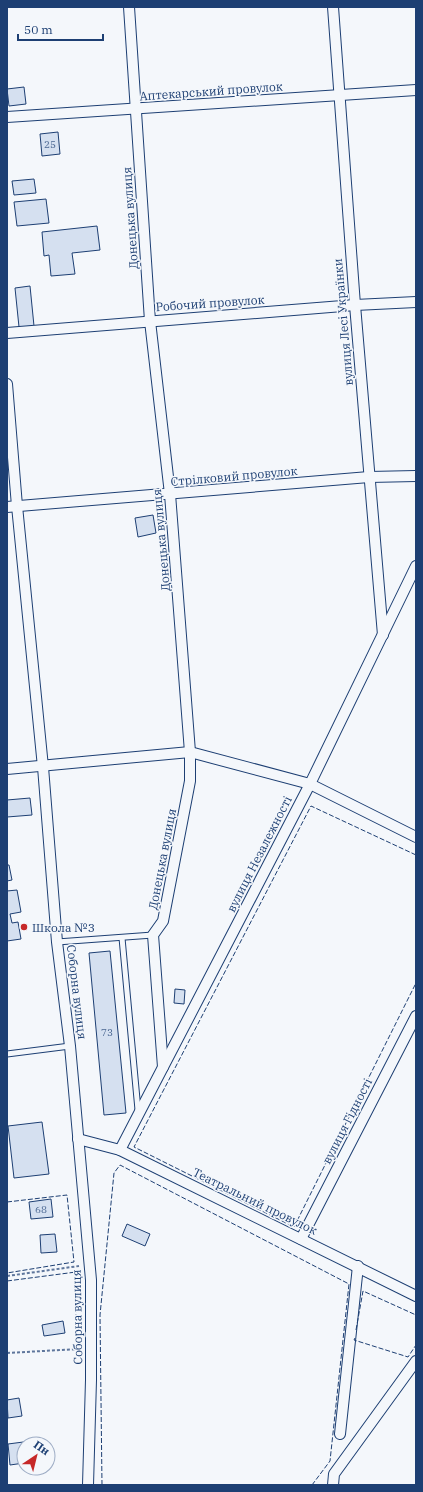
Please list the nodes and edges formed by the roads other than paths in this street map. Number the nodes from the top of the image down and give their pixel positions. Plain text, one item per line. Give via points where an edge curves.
1 (129, 7) edge
2 (333, 7) edge
3 (416, 90) edge
4 (339, 95) junction
5 (135, 109) junction
6 (7, 117) edge
7 (416, 302) edge
8 (354, 305) junction
9 (150, 321) junction
10 (7, 333) edge
11 (7, 384) edge
12 (416, 476) edge
13 (369, 477) junction
14 (170, 494) junction
15 (18, 506) junction
16 (7, 507) edge
17 (416, 566) edge
18 (383, 635) junction
19 (190, 752) junction
20 (43, 767) junction
21 (7, 770) edge
22 (310, 784) junction
23 (416, 837) edge
24 (153, 935) junction
25 (122, 938) junction
26 (57, 942) junction
27 (416, 1016) edge
28 (70, 1046) junction
29 (7, 1054) edge
30 (164, 1067) junction
31 (139, 1114) junction
32 (78, 1139) junction
33 (120, 1150) junction
34 (302, 1238) junction
35 (358, 1266) junction
36 (416, 1296) edge
37 (416, 1361) edge
38 (340, 1434) dead end
39 (88, 1485) edge
40 (333, 1485) edge

1 - 5 street, Донецька вулиця
2 - 4 street, вулиця Лесі Українки
3 - 4 street, Аптекарський провулок
4 - 5 street, Аптекарський провулок
4 - 8 street, вулиця Лесі Українки
5 - 6 street, Аптекарський провулок
5 - 9 street, Донецька вулиця
7 - 8 street, Робочий провулок
8 - 9 street, Робочий провулок
8 - 13 street, вулиця Лесі Українки
9 - 10 street, Робочий провулок
9 - 14 street, Донецька вулиця
11 - 15 street, Соборна вулиця
12 - 13 street, Стрілковий провулок
13 - 14 street, Стрілковий провулок
13 - 18 street, вулиця Лесі Українки
14 - 15 street, Стрілковий провулок
14 - 19 street, Донецька вулиця
15 - 16 street, Стрілковий провулок
15 - 20 street, Соборна вулиця
17 - 18 street, вулиця Незалежності
18 - 22 street, вулиця Незалежності
19 - 20 street
19 - 22 street
19 - 24 street, Донецька вулиця via 190,781 163,921
20 - 21 street
20 - 26 street, Соборна вулиця
22 - 23 street
22 - 30 street, вулиця Незалежності
24 - 25 lane
24 - 30 street
25 - 26 lane
25 - 31 lane
26 - 28 street, Соборна вулиця
27 - 34 street, вулиця Гідності
28 - 29 lane
28 - 32 street, Соборна вулиця
30 - 31 street, вулиця Незалежності
31 - 33 street, вулиця Незалежності
32 - 33 street, Театральний провулок
32 - 39 street, Соборна вулиця via 91,1280
33 - 34 street, Театральний провулок
34 - 35 street, Театральний провулок
35 - 36 street, Театральний провулок
35 - 38 street
37 - 40 street via 334,1474

